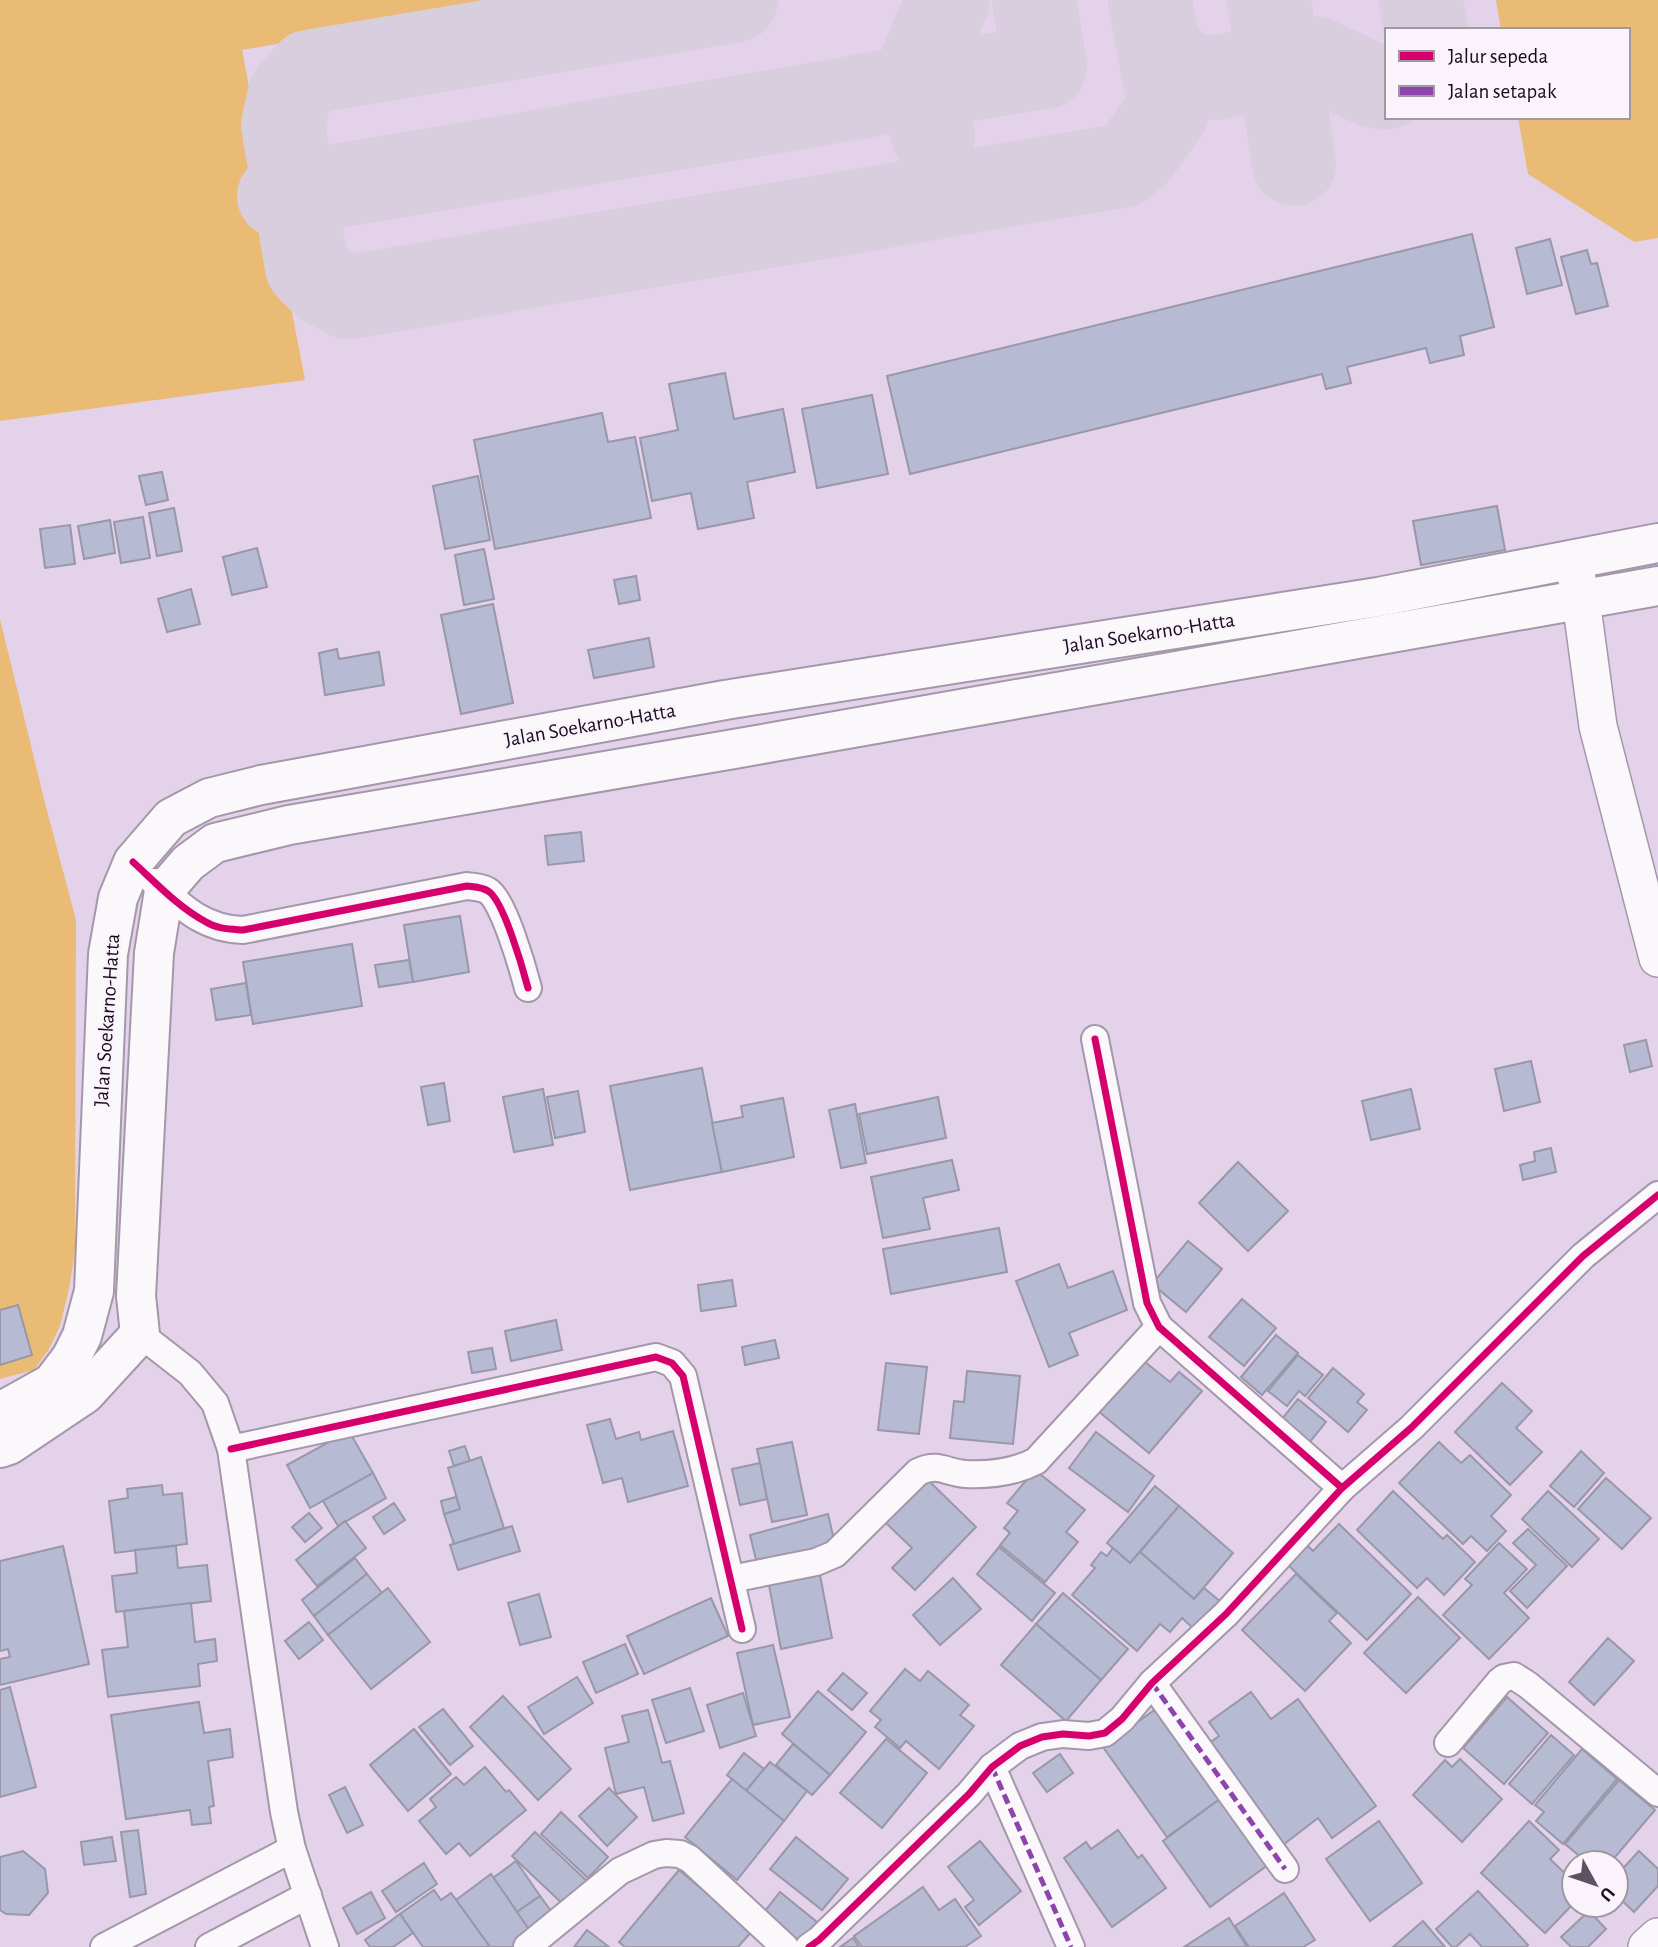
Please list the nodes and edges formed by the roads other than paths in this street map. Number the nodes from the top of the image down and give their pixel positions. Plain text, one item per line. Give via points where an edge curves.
1 (1658, 543) edge
2 (1573, 560) junction
3 (1658, 586) edge
4 (1581, 600) junction
5 (133, 862) junction
6 (164, 891) junction
7 (1658, 958) edge
8 (528, 988) dead end
9 (1095, 1039) dead end
10 (141, 1181) junction
11 (98, 1186) junction
12 (1658, 1195) edge
13 (1159, 1327) junction
14 (140, 1334) junction
15 (0, 1410) edge
16 (0, 1448) edge
17 (231, 1449) junction
18 (1342, 1488) junction
19 (731, 1579) junction
20 (742, 1629) dead end
21 (1152, 1683) junction
22 (1448, 1743) dead end
23 (992, 1767) junction
24 (1658, 1793) edge
25 (292, 1849) junction
26 (1285, 1869) dead end
27 (308, 1895) junction
28 (1658, 1937) edge
29 (104, 1947) edge
30 (209, 1947) edge
31 (326, 1947) edge
32 (527, 1947) edge
33 (785, 1947) edge
34 (809, 1947) edge
35 (1071, 1947) edge
36 (1647, 1947) edge

1 - 2 highway, Jalan Soekarno-Hatta
2 - 4 street
2 - 5 highway, Jalan Soekarno-Hatta via 1378,597 725,700 261,785 209,799 171,818
3 - 4 highway, Jalan Soekarno-Hatta
4 - 6 highway, Jalan Soekarno-Hatta via 289,825 215,843 188,863
4 - 7 street via 1598,726
5 - 6 street
5 - 11 highway, Jalan Soekarno-Hatta via 118,898 107,954
6 - 8 street via 207,923 243,930 467,886 487,890 495,897 519,954
6 - 10 highway, Jalan Soekarno-Hatta via 154,953
9 - 13 street via 1147,1303
10 - 11 highway
10 - 14 highway, Jalan Soekarno-Hatta via 136,1296
11 - 15 highway, Jalan Soekarno-Hatta via 94,1291 82,1336 52,1383
12 - 18 street via 1583,1256 1411,1428
13 - 18 street
13 - 19 street via 1036,1461 1014,1471 966,1474 928,1467 835,1555
14 - 16 highway via 85,1394
14 - 17 street via 190,1373 215,1403
17 - 19 street via 656,1357 672,1363 683,1376
17 - 25 street
18 - 21 street via 1226,1615
19 - 20 street
21 - 23 street via 1105,1733 1042,1737 1020,1746
21 - 26 street
22 - 24 street via 1499,1682 1514,1676
23 - 34 street
23 - 35 street
25 - 27 street
25 - 29 street
27 - 30 street
27 - 31 street
28 - 36 street
32 - 33 street via 620,1871 666,1853 690,1859

